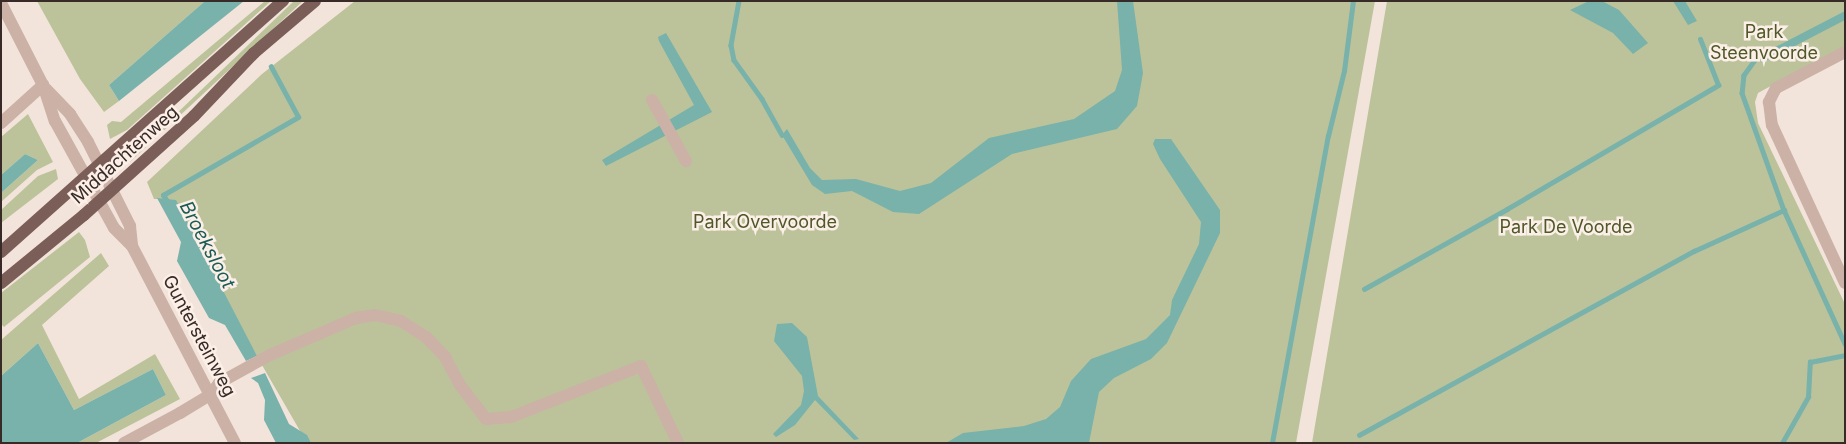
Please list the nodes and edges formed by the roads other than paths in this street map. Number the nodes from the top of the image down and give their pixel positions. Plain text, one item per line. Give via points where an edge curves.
1 (283, 1) edge
2 (315, 1) edge
3 (1, 3) edge
4 (1845, 52) edge
5 (43, 85) junction
6 (652, 100) dead end
7 (1, 123) edge
8 (686, 161) dead end
9 (100, 166) junction
10 (86, 178) junction
11 (112, 190) junction
12 (99, 201) junction
13 (132, 246) junction
14 (1, 252) edge
15 (1, 283) edge
16 (1845, 283) edge
17 (210, 395) junction
18 (130, 441) edge
19 (235, 443) edge
20 (678, 443) edge

1 - 9 main road, Middachtenweg
2 - 11 main road, Middachtenweg via 264,44 194,116
3 - 5 street, Guntersteinweg
4 - 16 street via 1776,88 1769,102 1772,125
5 - 7 street
5 - 9 street, Guntersteinweg via 70,114
5 - 10 street, Guntersteinweg via 55,122
6 - 8 street
9 - 10 main road, Middachtenweg
9 - 11 street, Guntersteinweg
10 - 12 street, Guntersteinweg
10 - 14 main road, Middachtenweg
11 - 12 main road, Middachtenweg
11 - 13 street, Guntersteinweg via 130,226
12 - 13 street, Guntersteinweg via 114,228
12 - 15 main road, Middachtenweg via 35,258
13 - 17 street, Guntersteinweg
17 - 18 street
17 - 19 street, Guntersteinweg
17 - 20 street via 219,383 270,355 356,318 375,315 401,321 426,337 444,357 486,419 511,417 642,366

